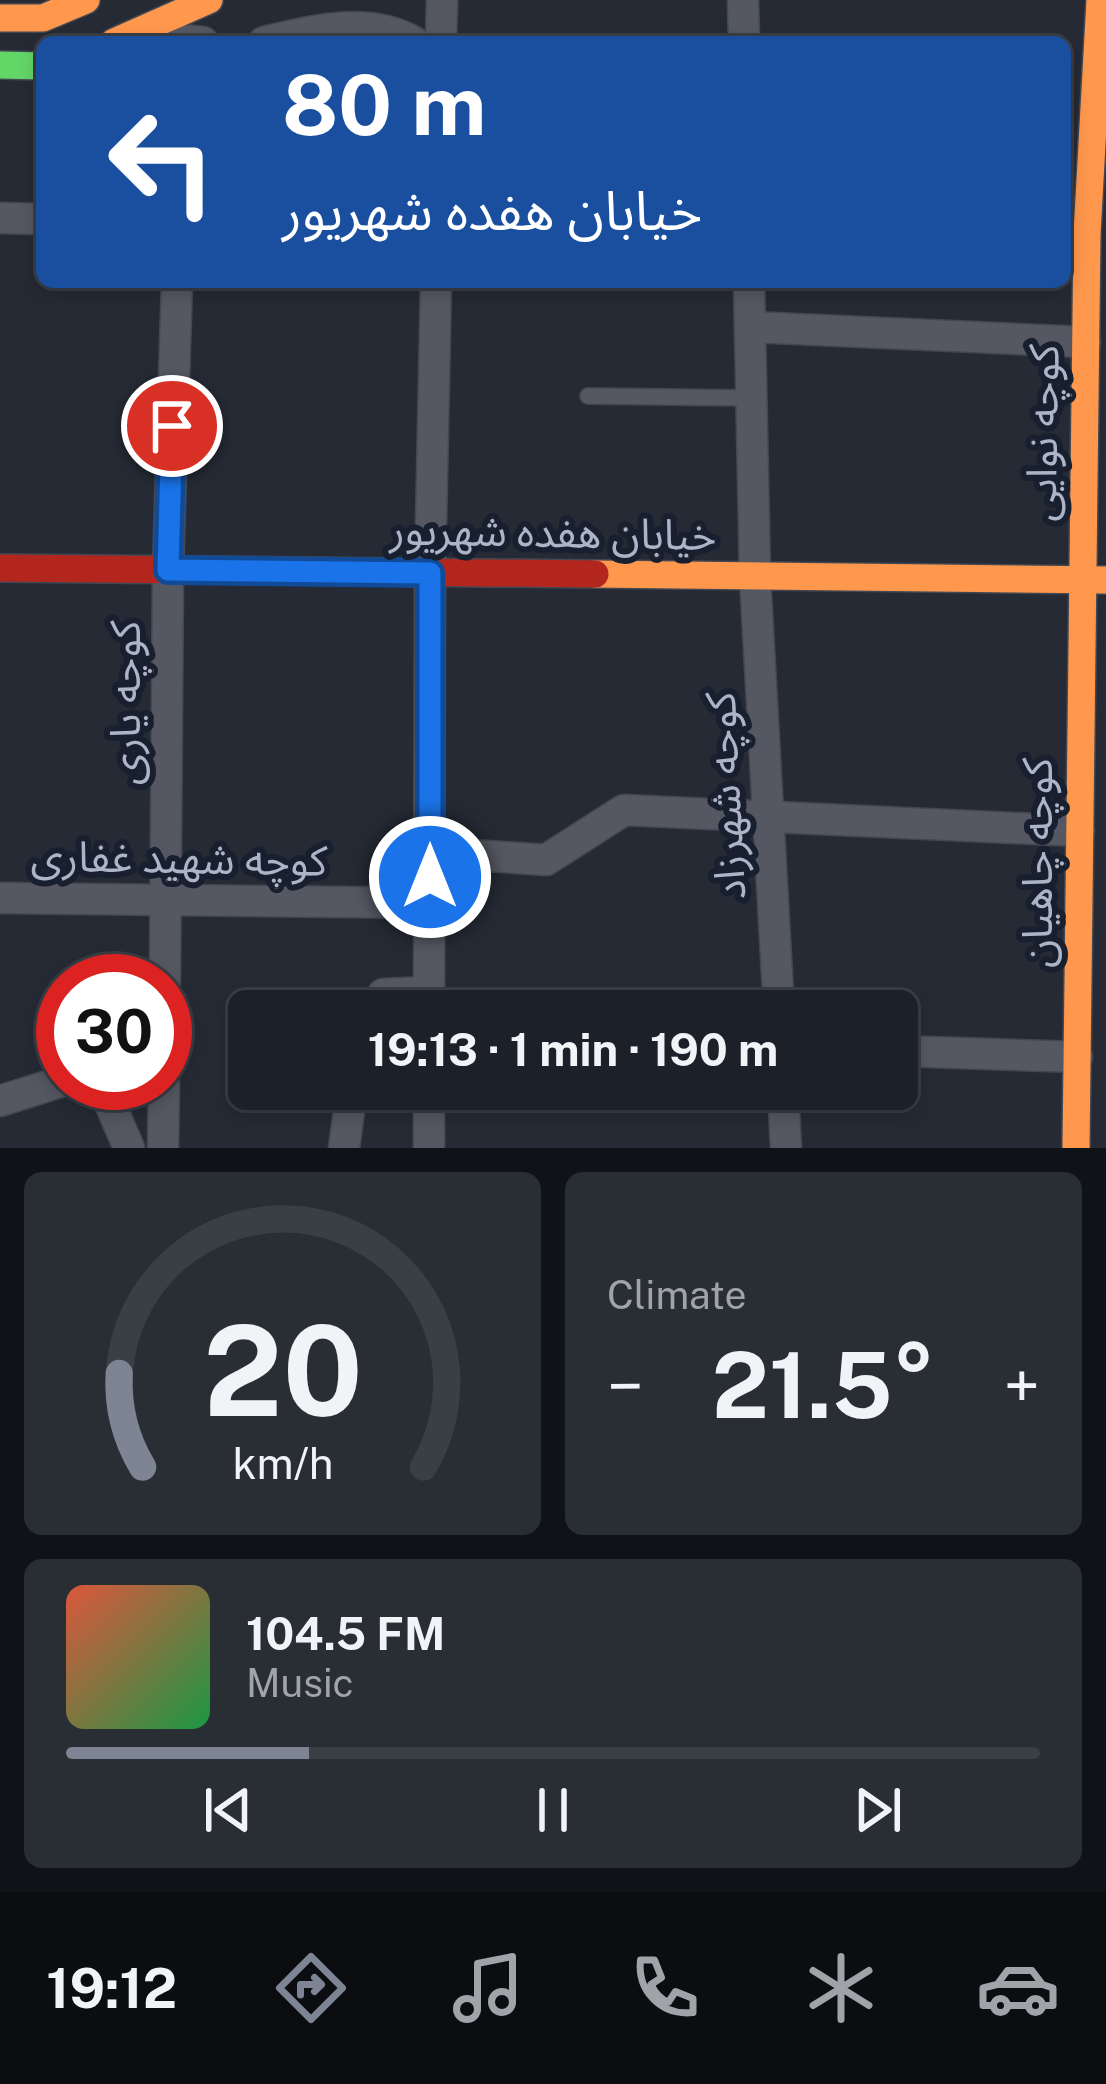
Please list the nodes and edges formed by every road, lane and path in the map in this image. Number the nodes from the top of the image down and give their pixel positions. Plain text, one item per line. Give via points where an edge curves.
1 (86, 0) edge
2 (442, 0) edge
3 (743, 0) edge
4 (1100, 0) edge
5 (0, 18) edge
6 (191, 22) edge
7 (1103, 31) edge
8 (137, 36) edge
9 (289, 36) edge
10 (404, 36) edge
11 (441, 36) edge
12 (744, 36) edge
13 (0, 65) edge
14 (36, 66) edge
15 (0, 218) edge
16 (36, 218) edge
17 (1086, 234) edge
18 (177, 288) edge
19 (436, 288) edge
20 (749, 288) edge
21 (750, 327) junction
22 (1085, 342) junction
23 (588, 396) dead end
24 (752, 398) junction
25 (0, 568) edge
26 (168, 570) junction
27 (430, 573) junction
28 (755, 576) junction
29 (1094, 579) edge
30 (768, 815) junction
31 (1079, 831) junction
32 (430, 852) junction
33 (0, 898) edge
34 (165, 900) junction
35 (430, 903) junction
36 (165, 954) edge
37 (429, 990) edge
38 (778, 990) edge
39 (918, 1052) edge
40 (1077, 1057) junction
41 (36, 1090) edge
42 (0, 1101) edge
43 (113, 1110) edge
44 (164, 1110) edge
45 (349, 1110) edge
46 (429, 1110) edge
47 (784, 1110) edge
48 (129, 1148) edge
49 (164, 1148) edge
50 (344, 1148) edge
51 (429, 1148) edge
52 (786, 1148) edge
53 (1076, 1148) edge

1 - 5 street via 43,18
2 - 11 street
3 - 12 street
4 - 7 street, کوچه نوایی
6 - 8 street
7 - 17 street, کوچه نوایی
9 - 10 street via 327,27
13 - 14 street
15 - 16 street
17 - 22 street, کوچه نوایی
18 - 26 street, کوچه یاری
19 - 27 street
20 - 21 street, کوچه شهرزاد
21 - 22 street
21 - 24 street, کوچه شهرزاد
22 - 29 street, کوچه نوایی
23 - 24 lane
24 - 28 street, کوچه شهرزاد
25 - 26 street, خیابان هفده شهریور
26 - 27 street, خیابان هفده شهریور
26 - 34 street, کوچه یاری
27 - 28 street, خیابان هفده شهریور
27 - 32 street
28 - 29 street, خیابان هفده شهریور
28 - 30 street, کوچه شهرزاد
29 - 31 street, کوچه چاهیان
30 - 31 street
30 - 32 street via 624,810 546,860
30 - 38 street, کوچه شهرزاد
31 - 40 street, کوچه چاهیان via 1085,1022
32 - 35 street
33 - 34 street, کوچه شهید غفاری
34 - 35 street, کوچه شهید غفاری
34 - 36 street, کوچه یاری
35 - 37 street
39 - 40 street
40 - 53 street, کوچه چاهیان
41 - 42 street
43 - 48 street
44 - 49 street
45 - 50 street
46 - 51 street
47 - 52 street

